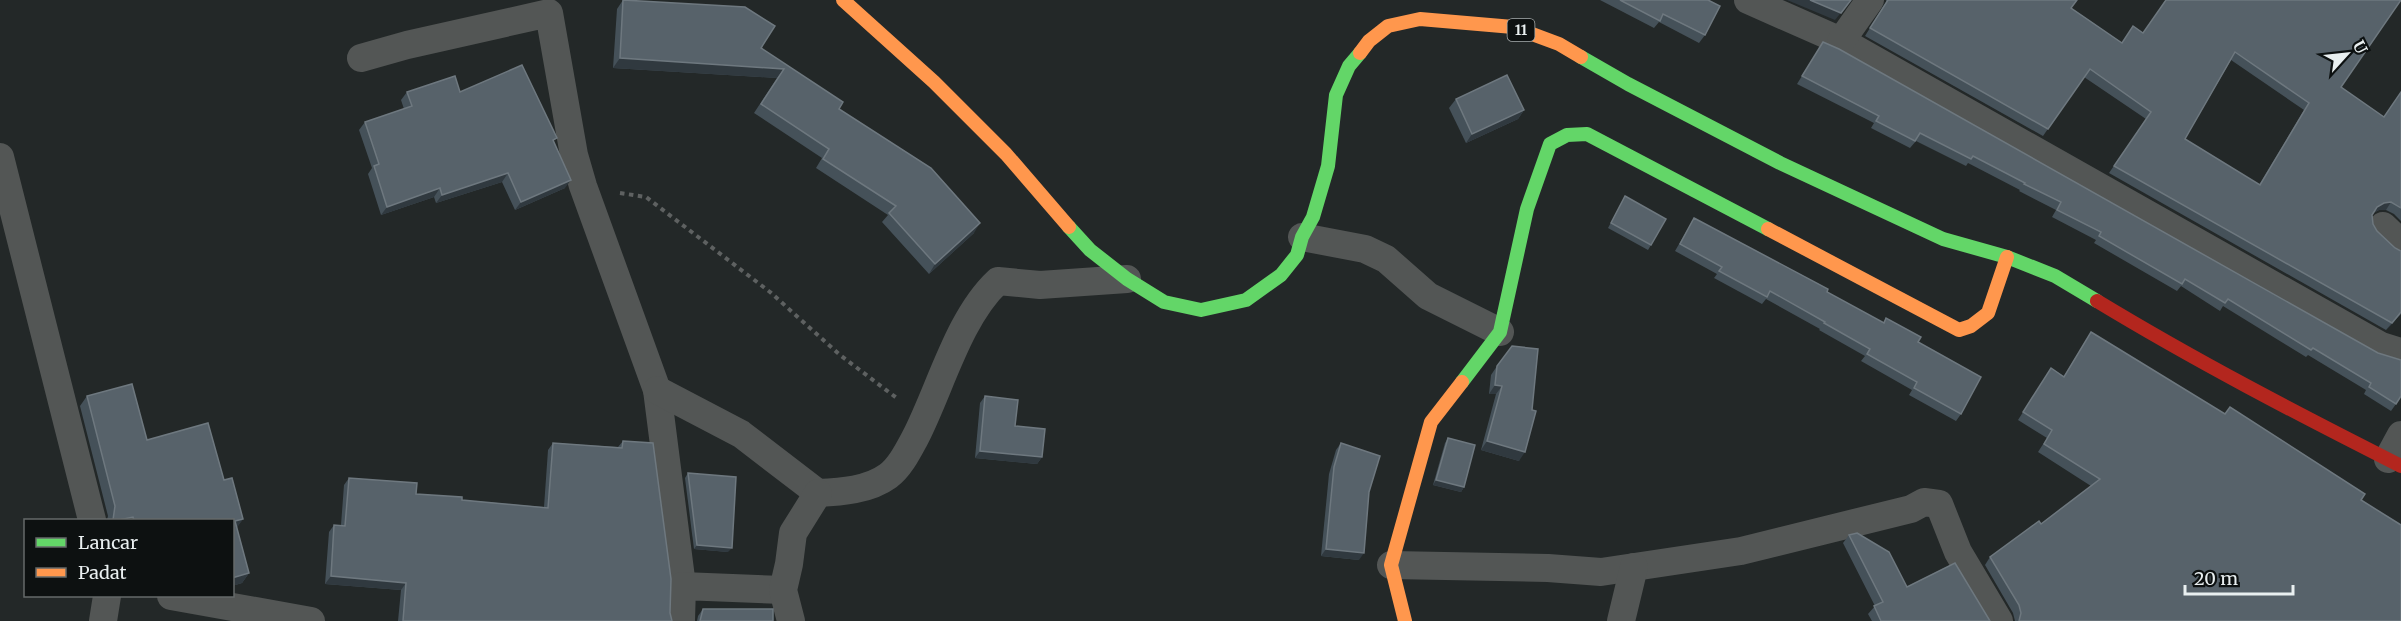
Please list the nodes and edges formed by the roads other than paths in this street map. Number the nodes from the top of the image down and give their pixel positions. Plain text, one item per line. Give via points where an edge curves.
1 (843, 0) edge
2 (1748, 0) edge
3 (1870, 0) edge
4 (1841, 41) junction
5 (361, 58) dead end
6 (0, 157) edge
7 (1302, 237) junction
8 (2007, 256) junction
9 (1127, 279) junction
10 (1500, 332) junction
11 (2401, 352) edge
12 (657, 390) junction
13 (2397, 453) edge
14 (818, 493) junction
15 (92, 519) edge
16 (1391, 565) junction
17 (1634, 567) junction
18 (682, 586) junction
19 (783, 590) junction
20 (107, 597) edge
21 (177, 597) edge
22 (103, 621) edge
23 (311, 621) edge
24 (681, 621) edge
25 (791, 621) edge
26 (1406, 621) edge
27 (1621, 621) edge
28 (2000, 621) edge

1 - 9 main road, 11 via 934,82 998,146 1090,250
2 - 4 street
3 - 4 street
4 - 11 street via 2381,346
5 - 12 street via 549,13 574,155
6 - 15 street
7 - 8 main road, 11 via 1313,217 1328,166 1336,95 1349,66 1369,40 1388,26 1420,19 1513,27 1558,44 1780,163 1943,239
7 - 9 main road, 11 via 1297,255 1281,275 1246,300 1201,310 1164,302
7 - 10 street via 1376,254 1428,296
8 - 10 main road via 1988,313 1959,330 1587,134 1567,135 1550,144 1542,161 1527,208
8 - 13 main road, 11 via 2055,276 2264,397
9 - 14 street via 1040,285 998,281 969,318 906,455 889,475 863,488
10 - 16 main road via 1431,422
12 - 14 street via 741,434
12 - 18 street
14 - 19 street via 793,533
16 - 17 street via 1601,572
16 - 26 main road
17 - 27 street
17 - 28 street via 1741,551 1931,502 1939,504 1958,552
18 - 19 street
18 - 24 street
19 - 25 street
20 - 22 street
21 - 23 street

